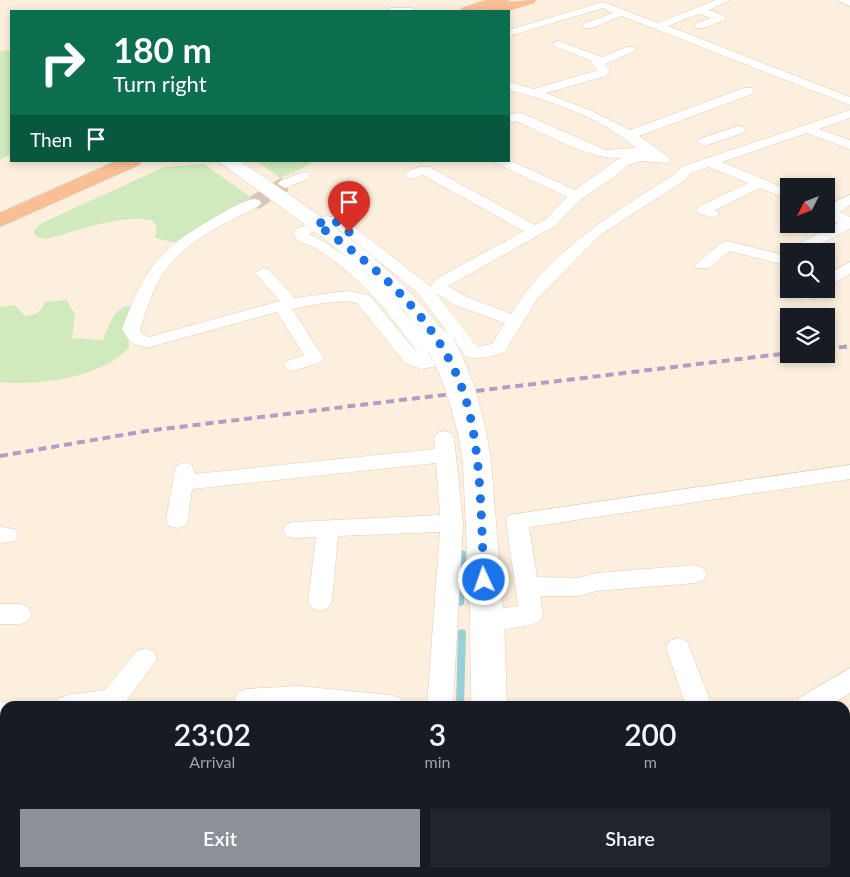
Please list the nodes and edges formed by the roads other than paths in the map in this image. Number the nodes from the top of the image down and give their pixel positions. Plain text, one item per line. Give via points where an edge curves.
1 (389, 0) edge
2 (502, 0) edge
3 (529, 0) edge
4 (725, 0) edge
5 (840, 0) edge
6 (850, 3) edge
7 (626, 7) junction
8 (401, 10) edge
9 (470, 10) edge
10 (496, 10) edge
11 (698, 10) junction
12 (587, 26) dead end
13 (659, 26) junction
14 (699, 26) dead end
15 (510, 33) edge
16 (558, 44) dead end
17 (631, 49) dead end
18 (600, 60) junction
19 (510, 86) edge
20 (747, 91) dead end
21 (536, 92) junction
22 (850, 101) edge
23 (850, 114) edge
24 (510, 119) edge
25 (808, 129) junction
26 (629, 135) junction
27 (704, 142) dead end
28 (850, 144) edge
29 (751, 148) junction
30 (657, 156) junction
31 (90, 162) edge
32 (130, 162) edge
33 (228, 162) edge
34 (501, 162) edge
35 (709, 162) junction
36 (686, 170) junction
37 (412, 174) dead end
38 (303, 176) dead end
39 (759, 182) junction
40 (285, 184) tunnel mouth
41 (780, 191) edge
42 (576, 196) junction
43 (850, 199) edge
44 (0, 202) edge
45 (254, 203) tunnel mouth
46 (835, 207) edge
47 (713, 214) dead end
48 (835, 215) edge
49 (0, 220) edge
50 (850, 223) edge
51 (316, 224) junction
52 (535, 231) junction
53 (811, 243) edge
54 (780, 259) edge
55 (702, 264) dead end
56 (850, 268) edge
57 (263, 274) dead end
58 (835, 277) edge
59 (287, 305) junction
60 (515, 321) junction
61 (436, 353) junction
62 (472, 354) junction
63 (293, 364) dead end
64 (849, 473) edge
65 (177, 520) dead end
66 (452, 523) junction
67 (328, 528) junction
68 (294, 530) dead end
69 (695, 574) dead end
70 (527, 586) junction
71 (320, 601) dead end
72 (487, 620) junction
73 (678, 648) dead end
74 (145, 659) dead end
75 (850, 679) edge
76 (113, 701) edge
77 (246, 701) edge
78 (340, 701) edge
79 (440, 701) edge
80 (489, 701) edge
81 (697, 701) edge
82 (816, 701) edge

1 - 8 street
2 - 9 highway
3 - 10 highway
4 - 11 street
5 - 6 street
7 - 12 street
7 - 13 street
7 - 15 street via 603,5
11 - 13 street
11 - 14 street via 721,18
13 - 22 street
16 - 18 street
17 - 18 street
18 - 21 street via 597,63 604,70 602,73
19 - 21 street
20 - 26 street
21 - 26 street
23 - 25 street
24 - 30 street via 516,116 604,154 632,151
25 - 28 street
25 - 29 street
26 - 30 street
27 - 29 street via 732,132
29 - 35 street
30 - 36 street
30 - 42 street via 622,162
31 - 44 highway
32 - 49 highway
33 - 51 main road
34 - 42 street
35 - 36 street
35 - 39 street
36 - 60 street via 595,232 530,296
37 - 52 street via 424,170
38 - 40 street
39 - 41 street
39 - 47 street via 704,210
42 - 52 street via 550,223
43 - 46 street
45 - 59 street via 186,241 161,264 142,296 131,329 137,340 150,342
48 - 50 street
50 - 53 street
51 - 61 main road via 414,308
51 - 62 street via 332,220 339,222 424,289
52 - 60 street via 442,283 439,288 461,301
54 - 55 street via 727,246
56 - 58 street
57 - 59 street
59 - 61 street via 323,297 355,295 363,299 411,359 421,363
59 - 63 street via 315,358
60 - 62 street via 498,348
61 - 62 street
61 - 72 main road, bridge via 456,373 468,409 478,462
64 - 70 street via 517,521
65 - 66 street via 184,476 445,447
66 - 67 street
66 - 79 street
67 - 68 street
67 - 71 street
69 - 70 street via 596,582 580,587
70 - 72 street via 531,615
72 - 80 main road
73 - 81 street
74 - 76 street
75 - 82 street
77 - 78 street via 299,697

